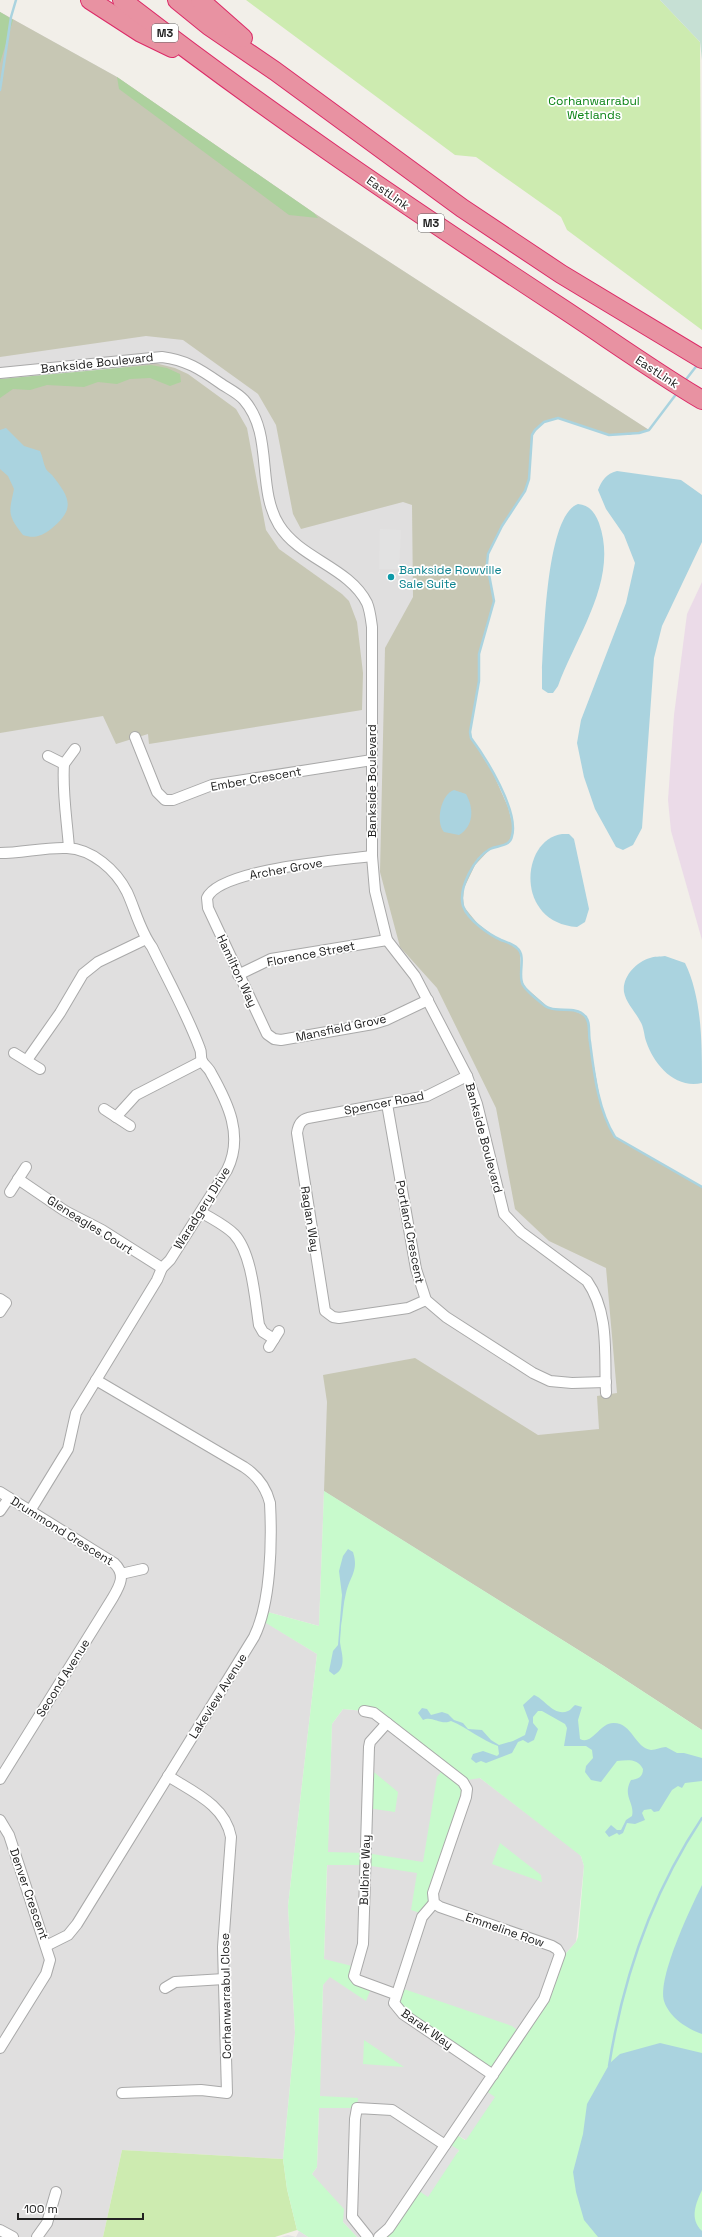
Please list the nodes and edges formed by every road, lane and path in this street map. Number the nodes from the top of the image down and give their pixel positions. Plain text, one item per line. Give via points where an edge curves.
1 (90, 0) edge
2 (122, 0) edge
3 (177, 0) edge
4 (200, 0) edge
5 (208, 66) junction
6 (275, 72) junction
7 (702, 360) edge
8 (0, 373) edge
9 (702, 400) edge
10 (135, 737) dead end
11 (74, 749) dead end
12 (48, 756) dead end
13 (372, 760) junction
14 (64, 764) junction
15 (69, 848) junction
16 (0, 853) edge
17 (372, 856) junction
18 (207, 898) joint
19 (146, 939) junction
20 (387, 940) junction
21 (238, 975) junction
22 (428, 1000) junction
23 (274, 1039) joint
24 (14, 1053) dead end
25 (26, 1060) junction
26 (202, 1061) junction
27 (40, 1069) dead end
28 (467, 1076) junction
29 (387, 1104) junction
30 (104, 1109) dead end
31 (116, 1117) junction
32 (300, 1123) joint
33 (130, 1126) dead end
34 (26, 1166) dead end
35 (18, 1179) junction
36 (10, 1192) dead end
37 (201, 1212) junction
38 (162, 1268) junction
39 (0, 1299) edge
40 (426, 1300) junction
41 (0, 1312) edge
42 (274, 1339) dead end
43 (96, 1380) junction
44 (606, 1382) junction
45 (606, 1393) dead end
46 (4, 1495) edge
47 (30, 1511) junction
48 (0, 1512) edge
49 (143, 1569) dead end
50 (121, 1574) junction
51 (364, 1711) dead end
52 (386, 1723) junction
53 (168, 1776) junction
54 (0, 1780) edge
55 (0, 1820) edge
56 (434, 1903) junction
57 (46, 1946) junction
58 (224, 1979) junction
59 (165, 1988) dead end
60 (395, 1994) junction
61 (0, 2048) edge
62 (493, 2075) junction
63 (122, 2093) dead end
64 (445, 2145) junction
65 (56, 2192) dead end
66 (0, 2230) edge
67 (13, 2237) edge
68 (36, 2237) edge
69 (368, 2237) edge
70 (379, 2237) edge

1 - 5 highway via 141,33
2 - 5 highway, EastLink / M3
3 - 6 highway, M3 via 209,26
4 - 6 highway via 233,28
5 - 9 highway, EastLink / M3 via 416,213 658,374
6 - 7 highway, M3 via 462,208 561,274
8 - 13 street, Bankside Boulevard via 162,357 180,359 201,369 244,400 255,417 271,503 278,524 288,537 358,589 368,605 372,627
10 - 13 street, Ember Crescent via 157,792 165,800 173,800 212,785
11 - 14 street
12 - 14 street
13 - 17 street, Bankside Boulevard
14 - 15 street via 63,792
15 - 16 street, Waradgery Drive
15 - 19 street, Waradgery Drive via 94,857 118,877
17 - 18 street, Archer Grove via 252,873 214,889
17 - 20 street, Bankside Boulevard via 375,891
18 - 21 street, Hamilton Way via 208,908
19 - 25 street via 98,962 83,974 60,1013
19 - 26 street, Waradgery Drive via 192,1029
20 - 21 street, Florence Street via 271,959
20 - 22 street, Bankside Boulevard via 416,976
21 - 23 street, Hamilton Way via 267,1034
22 - 23 street, Mansfield Grove via 373,1024
22 - 28 street, Bankside Boulevard
24 - 25 street
25 - 27 street
26 - 31 street via 136,1095
26 - 37 street, Waradgery Drive via 211,1071 229,1111 235,1139 231,1162
28 - 29 street, Spencer Road via 427,1096
28 - 44 street, Bankside Boulevard via 477,1104 504,1214 521,1232 587,1281 594,1291 603,1318
29 - 32 street, Spencer Road via 308,1118
29 - 40 street, Portland Crescent via 416,1269
30 - 31 street
31 - 33 street
32 - 40 street, Raglan Way via 297,1133 324,1306 328,1315 339,1318 400,1309
34 - 35 street
35 - 36 street
35 - 38 street, Gleneagles Court via 65,1211 102,1230
37 - 38 street, Waradgery Drive
37 - 42 street via 231,1231 241,1244 246,1255 259,1325 263,1332
38 - 43 street, Waradgery Drive via 158,1280
39 - 41 street via 6,1303
40 - 44 street, Portland Crescent via 446,1317 539,1376 550,1381 572,1383
43 - 47 street, Waradgery Drive via 76,1413 68,1449
43 - 53 street, Lakeview Avenue via 250,1471 262,1483 270,1503 267,1594 259,1628
44 - 45 street, Bankside Boulevard
46 - 47 street, Drummond Crescent
46 - 48 street
47 - 50 street, Drummond Crescent via 114,1563
49 - 50 street
50 - 54 street, Second Avenue via 121,1583 116,1592
51 - 52 street via 374,1713
52 - 56 street via 463,1782 467,1789 433,1893
52 - 60 street, Bulbine Way via 369,1745 362,1947 354,1976 357,1980
53 - 57 street, Lakeview Avenue via 72,1932
53 - 58 street, Corhanwarrabul Close via 212,1804 225,1818 229,1827 232,1844 223,1947
55 - 57 street, Denver Crescent via 9,1835
56 - 60 street, Barak Way via 422,1917
56 - 62 street, Emmeline Row via 552,1946 559,1952 560,1957 546,1996
57 - 61 street via 50,1960 46,1974
58 - 59 street via 176,1982
58 - 63 street, Corhanwarrabul Close via 227,2093 201,2090
60 - 62 street, Barak Way via 394,2003 400,2011
62 - 64 street, Emmeline Row
64 - 69 street via 392,2110 357,2108 354,2119 352,2217
64 - 70 street, Emmeline Row via 389,2228
65 - 68 street via 47,2223
66 - 67 street

